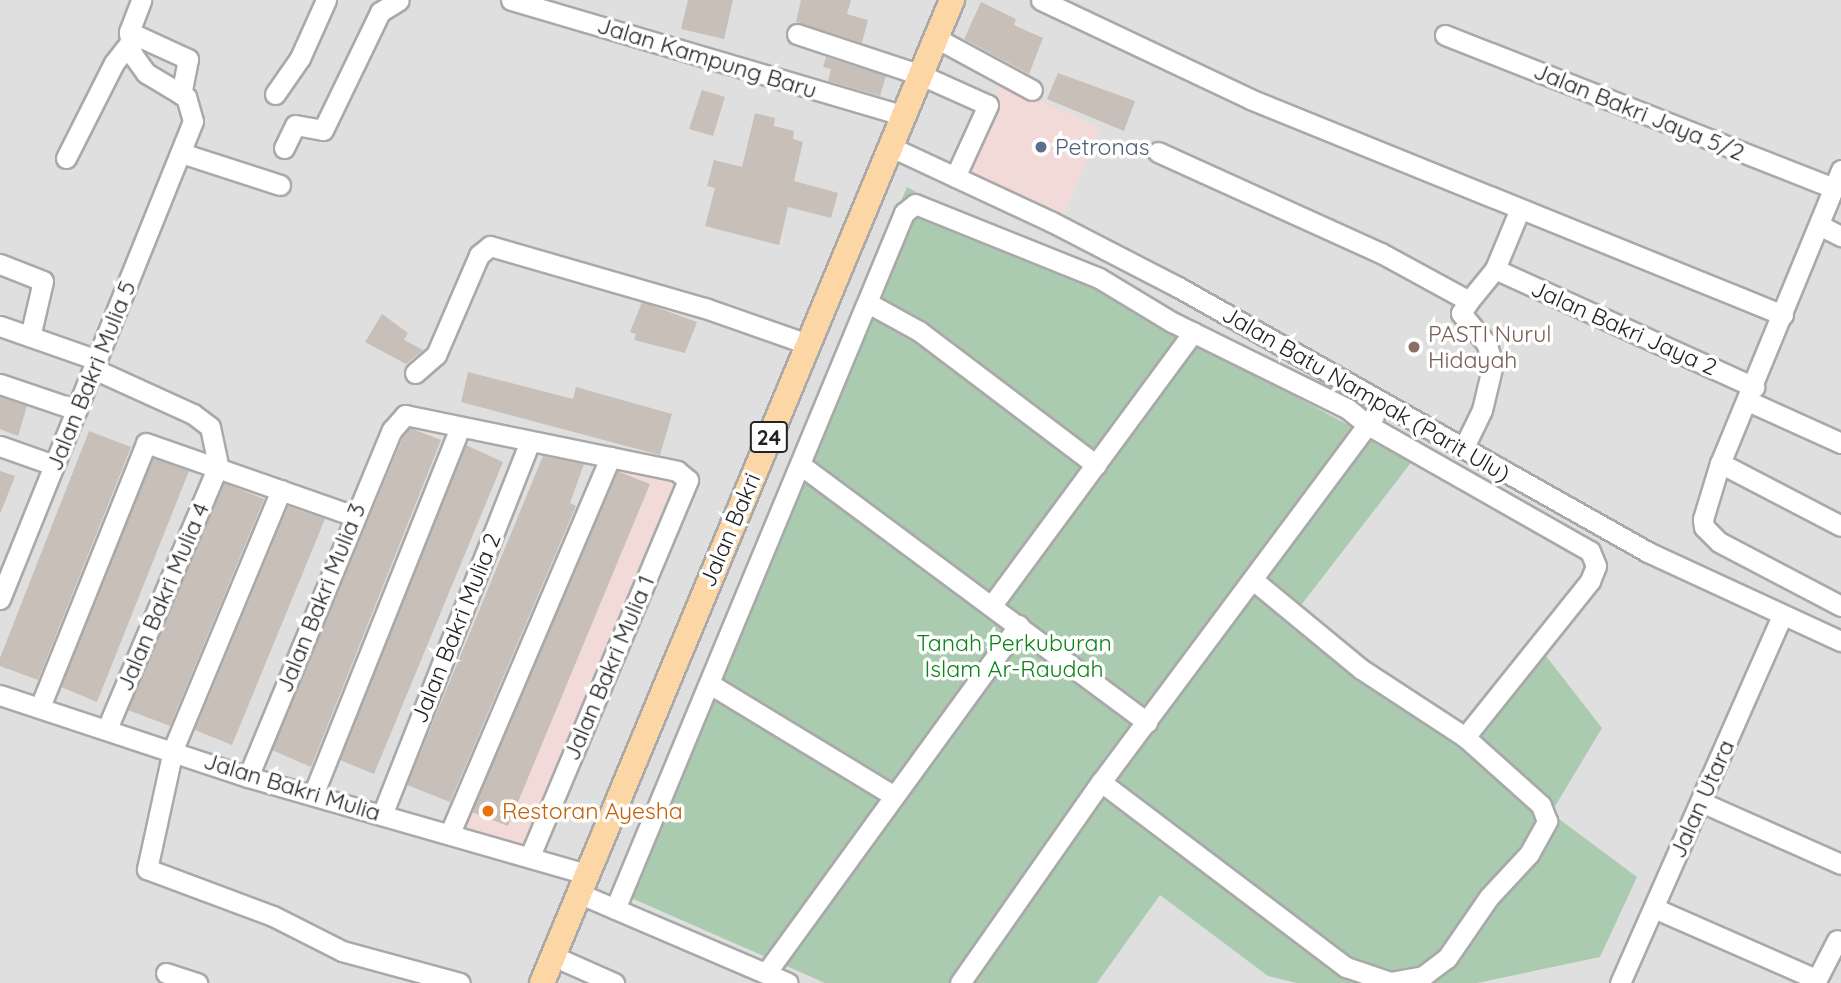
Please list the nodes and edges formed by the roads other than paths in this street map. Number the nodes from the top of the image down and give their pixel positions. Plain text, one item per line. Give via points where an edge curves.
1 (141, 0) edge
2 (326, 0) edge
3 (399, 0) edge
4 (511, 0) edge
5 (952, 0) edge
6 (1041, 0) edge
7 (797, 34) dead end
8 (1445, 35) dead end
9 (129, 38) junction
10 (936, 38) junction
11 (921, 75) junction
12 (1032, 90) dead end
13 (181, 94) junction
14 (275, 94) dead end
15 (904, 116) junction
16 (284, 148) dead end
17 (891, 148) junction
18 (1158, 152) dead end
19 (181, 153) junction
20 (66, 158) dead end
21 (955, 177) junction
22 (1837, 179) edge
23 (280, 185) dead end
24 (1520, 211) junction
25 (1819, 225) junction
26 (1841, 236) edge
27 (0, 264) edge
28 (1495, 269) junction
29 (1469, 301) junction
30 (868, 303) junction
31 (1783, 315) junction
32 (0, 326) edge
33 (1193, 332) junction
34 (30, 337) junction
35 (808, 344) junction
36 (95, 365) junction
37 (415, 373) dead end
38 (0, 384) edge
39 (1751, 394) junction
40 (1382, 403) junction
41 (77, 410) junction
42 (1368, 425) junction
43 (460, 427) junction
44 (530, 441) junction
45 (1841, 443) edge
46 (0, 446) edge
47 (1463, 449) junction
48 (610, 457) junction
49 (1720, 463) junction
50 (54, 465) junction
51 (1096, 465) junction
52 (218, 466) junction
53 (802, 466) junction
54 (281, 490) junction
55 (355, 516) junction
56 (1841, 526) edge
57 (1253, 580) junction
58 (0, 598) edge
59 (992, 605) junction
60 (1841, 606) edge
61 (1782, 615) junction
62 (1019, 625) junction
63 (1840, 638) edge
64 (710, 684) junction
65 (0, 695) edge
66 (40, 707) junction
67 (1147, 722) junction
68 (107, 729) junction
69 (1465, 737) junction
70 (173, 750) junction
71 (248, 777) junction
72 (1101, 782) junction
73 (313, 795) junction
74 (894, 796) junction
75 (1700, 803) junction
76 (382, 815) junction
77 (450, 833) junction
78 (530, 856) junction
79 (1841, 864) edge
80 (582, 883) junction
81 (1654, 908) junction
82 (615, 909) junction
83 (1837, 940) dead end
84 (553, 956) junction
85 (166, 973) dead end
86 (766, 973) junction
87 (605, 981) edge
88 (1816, 981) edge
89 (197, 983) edge
90 (460, 983) edge
91 (542, 983) edge
92 (788, 983) edge
93 (960, 983) edge
94 (1620, 983) edge

1 - 9 street
2 - 14 street via 300,58
3 - 16 street via 380,12 323,130 295,125
4 - 15 street, Jalan Kampung Baru
5 - 10 main road, Jalan Bakri / 24
6 - 24 street via 1250,99
7 - 11 street
8 - 22 street, Jalan Bakri Jaya 5/2
9 - 13 street via 146,73
9 - 13 street via 188,59
9 - 20 street
10 - 11 main road, Jalan Bakri / 24
10 - 12 street
11 - 15 main road, Jalan Bakri / 24
11 - 21 street via 988,105
13 - 19 street, Jalan Bakri Mulia 5 via 194,113
15 - 17 main road, Jalan Bakri / 24
17 - 21 street, Jalan Batu Nampak (Parit Ulu)
17 - 35 main road, Jalan Bakri / 24
18 - 29 street via 1381,253
19 - 23 street
19 - 36 street, Jalan Bakri Mulia 5
21 - 40 street, Jalan Batu Nampak (Parit Ulu) via 1178,287
22 - 25 street
24 - 28 street
24 - 31 street
25 - 26 street
25 - 31 street
27 - 34 street via 43,281
28 - 29 street
28 - 39 street, Jalan Bakri Jaya 2
29 - 47 street via 1461,313 1486,343 1493,364 1482,410
30 - 33 street via 904,213 915,204 1099,278
30 - 51 street via 919,331
30 - 53 street
31 - 39 street
32 - 34 street
33 - 42 street via 1348,410
33 - 51 street
34 - 36 street
35 - 37 street via 705,308 490,246 479,255 436,355
35 - 80 main road, Jalan Bakri / 24
36 - 41 street, Jalan Bakri Mulia 5
36 - 52 street via 210,427
38 - 41 street
39 - 45 street, Jalan Bakri Jaya 2
39 - 49 street
40 - 42 street
40 - 47 street, Jalan Batu Nampak (Parit Ulu)
41 - 50 street, Jalan Bakri Mulia 5
42 - 57 street
42 - 69 street via 1550,527 1596,558 1590,581
43 - 44 street
43 - 55 street, Jalan Bakri Mulia 3 via 405,415 398,421
43 - 73 street
44 - 48 street
44 - 76 street, Jalan Bakri Mulia 2
46 - 50 street
47 - 61 street, Jalan Batu Nampak (Parit Ulu) via 1648,552
48 - 77 street
48 - 78 street, Jalan Bakri Mulia 1 via 677,471 688,480
49 - 56 street
49 - 60 street via 1704,527 1718,542
50 - 58 street, Jalan Bakri Mulia 5
51 - 59 street
52 - 54 street
52 - 66 street via 150,443 143,446
52 - 68 street, Jalan Bakri Mulia 4
53 - 59 street
53 - 64 street
54 - 55 street
54 - 70 street
55 - 71 street, Jalan Bakri Mulia 3
57 - 67 street
57 - 69 street via 1361,669
59 - 62 street
61 - 63 street, Jalan Batu Nampak (Parit Ulu)
61 - 75 street, Jalan Utara
62 - 67 street
62 - 74 street
64 - 74 street
64 - 82 street
65 - 66 street, Jalan Bakri Mulia
66 - 68 street, Jalan Bakri Mulia
67 - 72 street
68 - 70 street, Jalan Bakri Mulia
69 - 72 street via 1541,805 1547,821 1529,854 1489,897 1447,958 1408,981 1376,980 1346,967
70 - 71 street, Jalan Bakri Mulia
70 - 90 street via 147,866 151,874 273,916 342,951
71 - 73 street, Jalan Bakri Mulia
72 - 93 street
73 - 76 street, Jalan Bakri Mulia
74 - 86 street
75 - 79 street
75 - 81 street, Jalan Utara
76 - 77 street, Jalan Bakri Mulia
77 - 78 street, Jalan Bakri Mulia
78 - 80 street, Jalan Bakri Mulia
80 - 82 street, Jalan Bakri Mulia
80 - 84 main road, Jalan Bakri / 24
81 - 88 street
81 - 94 street, Jalan Utara
82 - 86 street, Jalan Bakri Mulia
83 - 88 street
84 - 87 street
84 - 91 main road, Jalan Bakri / 24
85 - 89 street
86 - 92 street, Jalan Bakri Mulia

